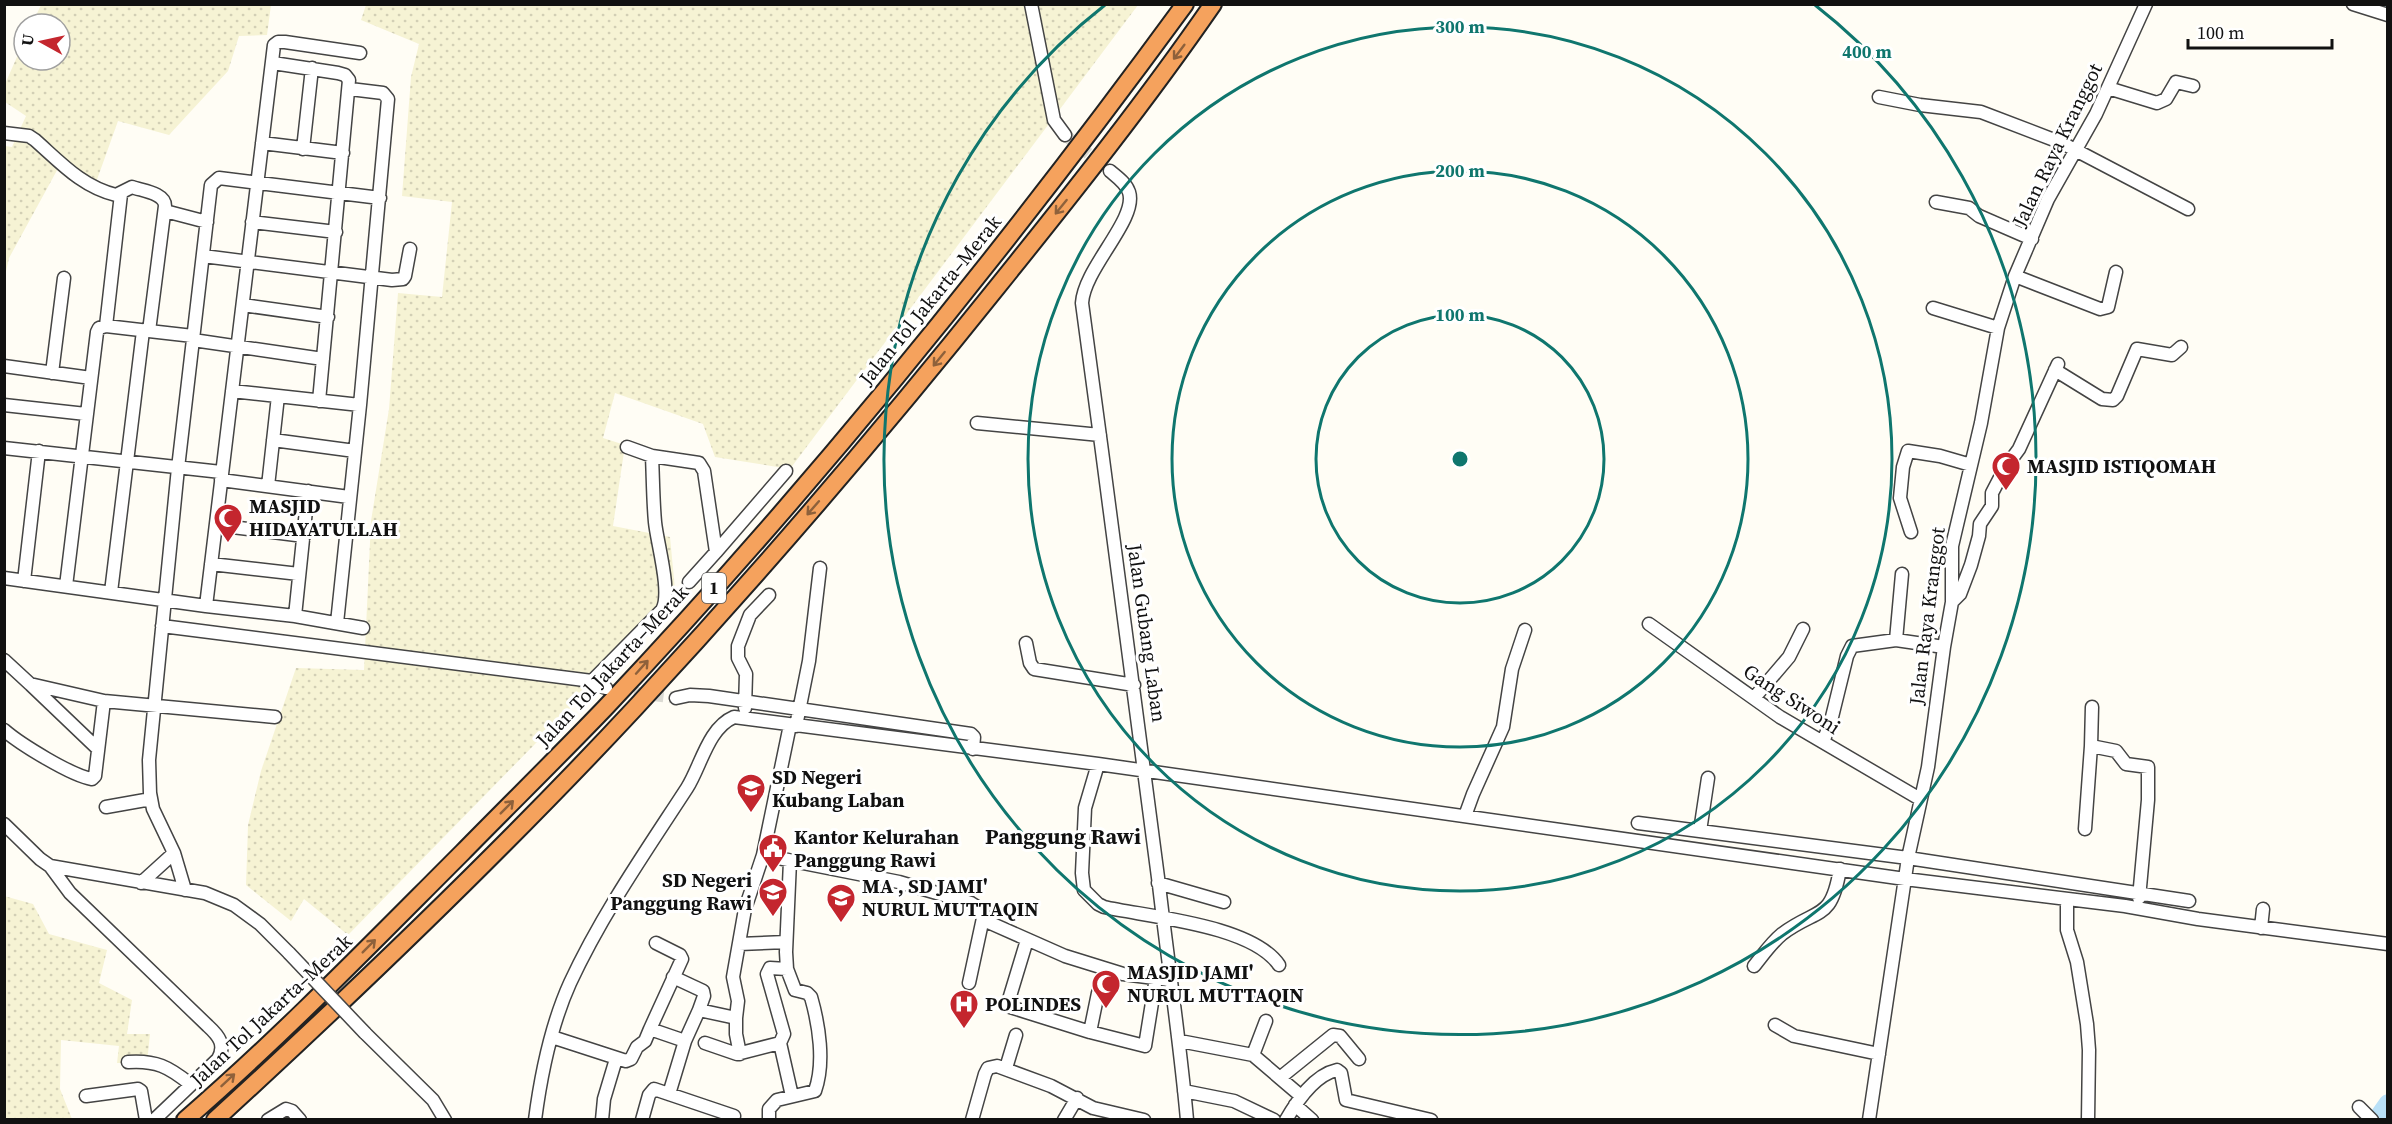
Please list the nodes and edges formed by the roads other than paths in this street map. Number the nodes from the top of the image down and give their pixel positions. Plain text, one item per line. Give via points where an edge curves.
1 (1031, 4) edge
2 (1185, 4) edge
3 (1213, 4) edge
4 (2146, 4) edge
5 (2353, 4) edge
6 (2388, 15) edge
7 (360, 53) dead end
8 (273, 63) junction
9 (312, 68) junction
10 (2193, 86) dead end
11 (2108, 88) junction
12 (350, 89) junction
13 (1879, 97) dead end
14 (4, 133) edge
15 (1065, 135) tunnel mouth
16 (262, 143) junction
17 (303, 149) junction
18 (2075, 150) junction
19 (343, 153) junction
20 (1110, 171) tunnel mouth
21 (257, 183) junction
22 (121, 194) junction
23 (339, 194) junction
24 (380, 198) junction
25 (1936, 202) dead end
26 (2188, 209) dead end
27 (165, 211) junction
28 (207, 222) junction
29 (252, 222) junction
30 (336, 232) junction
31 (2032, 239) junction
32 (410, 249) dead end
33 (203, 256) junction
34 (248, 261) junction
35 (2116, 272) dead end
36 (332, 273) junction
37 (2015, 276) junction
38 (372, 277) junction
39 (64, 278) dead end
40 (243, 305) junction
41 (1933, 308) dead end
42 (328, 317) junction
43 (106, 326) junction
44 (1998, 328) junction
45 (146, 331) junction
46 (193, 338) junction
47 (238, 347) junction
48 (2181, 347) dead end
49 (323, 359) junction
50 (4, 366) edge
51 (52, 373) junction
52 (92, 378) junction
53 (232, 391) junction
54 (278, 396) junction
55 (320, 402) junction
56 (4, 405) edge
57 (360, 405) junction
58 (86, 414) junction
59 (977, 423) dead end
60 (1100, 435) junction
61 (273, 440) junction
62 (627, 447) dead end
63 (4, 448) edge
64 (39, 451) junction
65 (355, 451) junction
66 (652, 456) junction
67 (82, 457) junction
68 (126, 462) junction
69 (1971, 465) junction
70 (178, 468) junction
71 (786, 471) dead end
72 (221, 476) junction
73 (268, 486) junction
74 (308, 491) junction
75 (349, 497) junction
76 (216, 525) junction
77 (1911, 532) dead end
78 (304, 536) junction
79 (716, 552) junction
80 (211, 564) junction
81 (820, 568) dead end
82 (299, 574) junction
83 (1902, 574) dead end
84 (4, 578) edge
85 (24, 581) junction
86 (689, 582) dead end
87 (66, 586) junction
88 (111, 592) junction
89 (770, 595) dead end
90 (164, 600) junction
91 (1952, 602) junction
92 (206, 606) junction
93 (295, 616) junction
94 (337, 623) junction
95 (1649, 624) dead end
96 (363, 628) dead end
97 (1803, 628) dead end
98 (1525, 630) dead end
99 (162, 631) junction
100 (1896, 640) junction
101 (1026, 643) dead end
102 (1944, 647) junction
103 (5, 661) edge
104 (589, 682) junction
105 (30, 684) junction
106 (1134, 685) junction
107 (606, 688) tunnel mouth
108 (676, 698) tunnel mouth
109 (1755, 698) junction
110 (104, 701) junction
111 (153, 707) junction
112 (745, 707) junction
113 (2092, 707) dead end
114 (275, 717) dead end
115 (796, 718) junction
116 (4, 730) edge
117 (1823, 742) junction
118 (2091, 746) junction
119 (98, 749) junction
120 (973, 749) junction
121 (1098, 764) junction
122 (1146, 771) junction
123 (1708, 778) dead end
124 (151, 799) junction
125 (1920, 799) junction
126 (106, 807) dead end
127 (1466, 816) junction
128 (1638, 823) dead end
129 (4, 824) edge
130 (2085, 829) dead end
131 (1700, 831) junction
132 (1753, 846) junction
133 (174, 853) junction
134 (763, 855) junction
135 (790, 861) junction
136 (50, 866) junction
137 (1907, 868) junction
138 (1840, 869) junction
139 (141, 883) junction
140 (1158, 884) junction
141 (185, 890) junction
142 (2067, 899) junction
143 (2139, 900) junction
144 (2190, 901) dead end
145 (1224, 902) dead end
146 (1163, 918) junction
147 (986, 920) junction
148 (1027, 940) junction
149 (786, 942) junction
150 (656, 943) dead end
151 (739, 944) junction
152 (2388, 944) edge
153 (1279, 965) dead end
154 (1755, 966) dead end
155 (787, 969) junction
156 (673, 977) junction
157 (1156, 978) junction
158 (1170, 980) junction
159 (969, 983) dead end
160 (1098, 993) dead end
161 (699, 1010) junction
162 (736, 1018) junction
163 (1266, 1021) dead end
164 (1775, 1025) dead end
165 (650, 1029) junction
166 (1089, 1032) junction
167 (1016, 1035) dead end
168 (552, 1037) junction
169 (685, 1041) junction
170 (1180, 1041) junction
171 (705, 1043) dead end
172 (780, 1043) junction
173 (740, 1054) junction
174 (1879, 1054) junction
175 (1253, 1055) junction
176 (616, 1059) junction
177 (1359, 1059) dead end
178 (128, 1062) dead end
179 (1006, 1068) junction
180 (1281, 1077) junction
181 (190, 1084) junction
182 (1184, 1091) junction
183 (669, 1094) junction
184 (86, 1096) dead end
185 (792, 1096) junction
186 (1077, 1098) junction
187 (1298, 1101) junction
188 (1092, 1114) edge
189 (734, 1116) dead end
190 (146, 1119) edge
191 (153, 1119) edge
192 (185, 1119) edge
193 (216, 1119) edge
194 (268, 1119) edge
195 (300, 1119) edge
196 (445, 1119) edge
197 (535, 1119) edge
198 (602, 1119) edge
199 (642, 1119) edge
200 (769, 1119) edge
201 (972, 1119) edge
202 (1064, 1119) edge
203 (1144, 1119) edge
204 (1186, 1119) edge
205 (1274, 1119) edge
206 (1286, 1119) edge
207 (1312, 1119) edge
208 (1431, 1119) edge
209 (1869, 1119) edge
210 (2088, 1119) edge

1 - 15 street via 1054,120
192 -> 2 highway, Jalan Tol Jakarta–Merak / 1 via 319,997 605,708 773,522 942,322 1098,123
3 -> 193 highway, 1 via 1076,188 911,395 751,579 634,709 506,842 345,1000
4 - 11 street, Jalan Raya Kranggot
5 - 6 street
7 - 8 street via 278,42 274,45
8 - 9 street
8 - 16 street
9 - 12 street via 345,75
9 - 17 street
10 - 11 street via 2176,82 2166,99 2157,103
11 - 18 street, Jalan Raya Kranggot
12 - 19 street
12 - 24 street via 383,93 388,99
13 - 18 street via 1981,112
14 - 22 street via 29,136 84,183
16 - 17 street
16 - 21 street
17 - 19 street
18 - 26 street
18 - 31 street, Jalan Raya Kranggot
19 - 23 street
20 - 60 street, Jalan Gubang Laban via 1129,192 1129,206 1087,282 1082,303
21 - 23 street
21 - 28 street via 216,179 211,185
21 - 29 street
22 - 27 street via 132,187 162,197
22 - 43 street
23 - 24 street
23 - 30 street
24 - 38 street
25 - 31 street via 1969,208
27 - 28 street
27 - 45 street
28 - 33 street
29 - 30 street
29 - 34 street
30 - 36 street
31 - 37 street, Jalan Raya Kranggot
32 - 38 street via 403,279
33 - 34 street
33 - 46 street
34 - 36 street
34 - 40 street
35 - 37 street via 2108,307 2100,309
36 - 38 street
36 - 42 street
37 - 44 street, Jalan Raya Kranggot
38 - 57 street
39 - 51 street
40 - 42 street
40 - 47 street
41 - 44 street
42 - 49 street
43 - 45 street
43 - 52 street via 97,332
44 - 69 street, Jalan Raya Kranggot
45 - 46 street
45 - 68 street
46 - 47 street
46 - 70 street
47 - 49 street
47 - 53 street
48 - 91 street via 2172,355 2137,349 2113,400 2102,399 2057,367 2019,449 1992,494 1992,506 1980,524 1971,566 1960,594
49 - 55 street
50 - 51 street
51 - 52 street
52 - 58 street
53 - 54 street
53 - 72 street
54 - 55 street
54 - 61 street
55 - 57 street
56 - 58 street
57 - 65 street
58 - 67 street
59 - 60 street
60 - 106 street, Jalan Gubang Laban
61 - 65 street
61 - 73 street
62 - 66 street
63 - 64 street
64 - 67 street
64 - 85 street
65 - 75 street
66 - 79 street via 701,464
66 - 104 street via 664,607
67 - 68 street
67 - 87 street
68 - 70 street
68 - 88 street
69 - 77 street via 1908,451 1900,502
69 - 91 street, Jalan Raya Kranggot via 1952,546
70 - 72 street
70 - 90 street
71 - 79 street
72 - 73 street
72 - 76 street
73 - 74 street
74 - 75 street
74 - 78 street
75 - 94 street
76 - 78 street
76 - 80 street
78 - 82 street
79 - 86 street
80 - 82 street
80 - 92 street
81 - 115 street via 809,661
82 - 93 street
83 - 100 street
84 - 85 street
85 - 87 street
87 - 88 street
88 - 90 street
89 - 112 street via 750,615 738,646 738,658 746,674
90 - 92 street
90 - 99 street
91 - 102 street, Jalan Raya Kranggot
92 - 93 street
93 - 94 street
94 - 96 street
95 - 109 street, Gang Siwoni
97 - 109 street via 1789,657
98 - 127 street via 1512,669 1503,728
99 - 104 street
99 - 111 street
100 - 102 street
100 - 117 street via 1856,645 1849,650
101 - 106 street via 1034,669
102 - 125 street, Jalan Raya Kranggot
103 - 105 street
104 - 107 street
105 - 110 street
105 - 119 street
106 - 122 street, Jalan Gubang Laban
108 - 112 street via 697,695
109 - 117 street, Gang Siwoni
110 - 111 street
110 - 119 street
111 - 114 street
111 - 124 street
112 - 115 street
112 - 115 street
112 - 168 street via 721,724 688,787 604,919 570,984
113 - 118 street
115 - 120 street
115 - 120 street via 971,734
115 - 134 street
116 - 119 street via 18,742 87,778 94,776
117 - 125 street, Gang Siwoni
118 - 130 street
118 - 143 street via 2116,751 2126,764 2146,765 2150,771
120 - 121 street
121 - 122 street
121 - 146 street via 1084,808 1084,890 1104,907
122 - 127 street
122 - 140 street, Jalan Gubang Laban
123 - 131 street
124 - 126 street
124 - 133 street
125 - 137 street, Jalan Raya Kranggot
127 - 132 street
128 - 131 street
129 - 136 street
131 - 132 street
132 - 137 street
132 - 138 street
133 - 139 street
133 - 141 street
134 - 135 street
134 - 151 street via 745,909
135 - 147 street via 899,882 971,903
135 - 149 street
136 - 139 street
136 - 181 street via 70,893 218,1036 222,1043 218,1059
137 - 138 street
137 - 142 street
137 - 143 street
137 - 174 street, Jalan Raya Kranggot
138 - 154 street via 1836,893 1829,904 1776,940
139 - 141 street
140 - 145 street
140 - 146 street, Jalan Gubang Laban
141 - 196 street, bridge via 234,905 260,924 433,1100
142 - 143 street
142 - 210 street via 2067,930 2077,962 2089,1050
143 - 144 street
143 - 152 street via 2262,918
146 - 153 street via 1248,940
146 - 158 street, Jalan Gubang Laban
147 - 148 street
147 - 159 street
148 - 157 street via 1092,965
148 - 166 street via 1007,1006
149 - 151 street
149 - 155 street
150 - 156 street via 682,957
151 - 162 street via 733,977 738,1001
155 - 172 street via 767,971 784,1034
155 - 185 street via 795,990 811,997 820,1040 816,1089
156 - 161 street via 703,991
156 - 165 street
157 - 158 street
157 - 166 street via 1145,1046
158 - 170 street, Jalan Gubang Laban
160 - 166 street
161 - 162 street
161 - 169 street
162 - 173 street
163 - 175 street
164 - 174 street via 1794,1036
165 - 169 street
165 - 176 street via 631,1059
167 - 179 street
168 - 176 street
168 - 197 street
169 - 183 street
170 - 175 street
170 - 182 street, Jalan Gubang Laban
171 - 173 street
172 - 173 street
172 - 185 street
174 - 209 street, Jalan Raya Kranggot
175 - 180 street
176 - 198 street
177 - 180 street via 1340,1036 1333,1035
178 - 181 street via 157,1063
179 - 186 street
179 - 201 street via 988,1068
180 - 187 street
181 - 191 street
182 - 204 street, Jalan Gubang Laban
182 - 205 street via 1234,1101
183 - 189 street
183 - 199 street via 652,1090
184 - 190 street via 138,1089
185 - 200 street via 772,1104
186 - 188 street
186 - 202 street
187 - 206 street
187 - 207 street
187 - 208 street via 1322,1077 1337,1070 1341,1073 1346,1101
188 - 203 street
194 - 195 street via 286,1109

